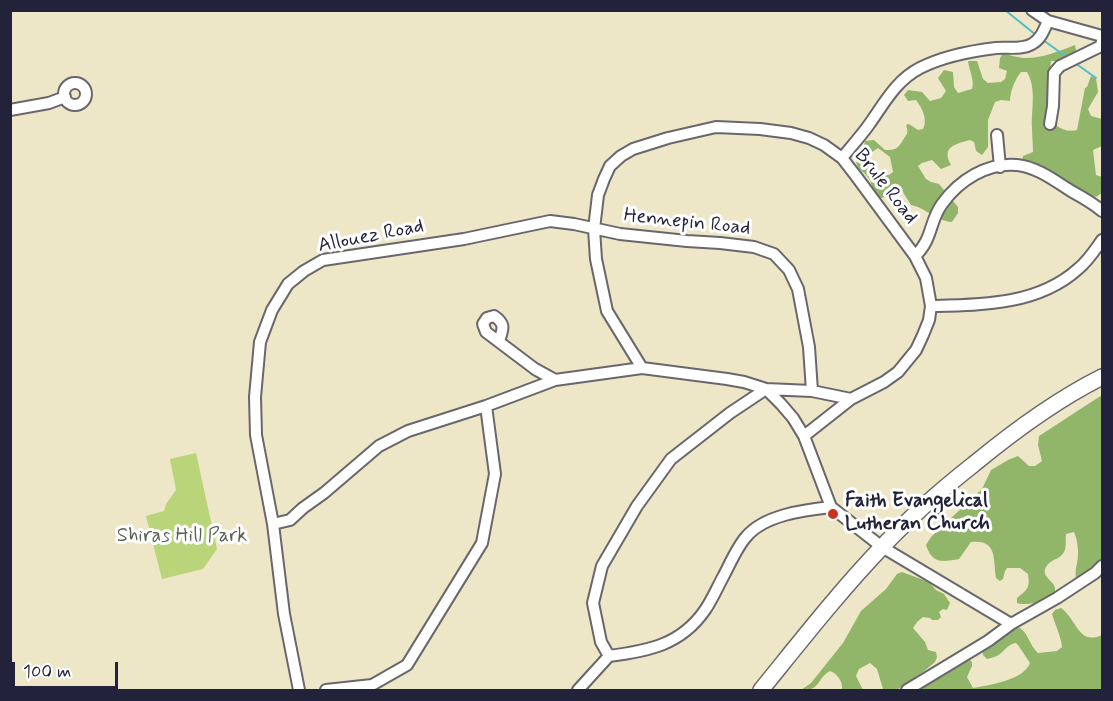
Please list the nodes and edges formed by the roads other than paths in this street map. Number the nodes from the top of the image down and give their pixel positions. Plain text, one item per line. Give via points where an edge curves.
1 (1032, 10) edge
2 (1048, 21) junction
3 (1102, 42) edge
4 (65, 97) dead end
5 (10, 110) edge
6 (1050, 124) dead end
7 (997, 135) dead end
8 (842, 158) junction
9 (1000, 167) junction
10 (1102, 211) edge
11 (594, 229) junction
12 (1102, 240) edge
13 (915, 256) junction
14 (931, 306) junction
15 (499, 341) dead end
16 (642, 368) junction
17 (1102, 377) edge
18 (555, 380) junction
19 (766, 389) junction
20 (812, 391) junction
21 (851, 399) junction
22 (486, 406) junction
23 (804, 436) junction
24 (831, 507) junction
25 (273, 524) junction
26 (882, 547) junction
27 (1102, 566) edge
28 (1011, 624) junction
29 (609, 656) junction
30 (299, 690) edge
31 (326, 690) edge
32 (578, 690) edge
33 (761, 690) edge
34 (907, 690) edge

1 - 2 street
2 - 3 street
2 - 8 street via 1040,38 1024,47 973,51 912,73 893,89
3 - 6 street via 1054,73
4 - 5 street
7 - 9 street
8 - 11 street, Brule Road via 809,138 760,129 716,126 668,138 633,149 610,166 598,195
8 - 13 street, Brule Road
9 - 10 street via 1016,165 1045,174
9 - 13 street via 984,169 951,193 936,214 924,248
11 - 16 street, Brule Road via 606,311
11 - 20 street, Hennepin Road via 754,247 774,254 789,270 798,289 809,347
11 - 25 street, Allouez Road via 550,221 464,239 324,260 288,284 272,310 260,342 255,397 256,435
12 - 14 street via 1069,277 1033,295 999,303
13 - 14 street, Brule Road via 926,278
14 - 21 street via 923,335 906,363 884,382
15 - 18 street
16 - 18 street
16 - 19 street via 727,379
17 - 26 highway via 1015,430 933,497
18 - 22 street
19 - 20 street
19 - 23 street
19 - 29 street via 729,412 671,459 637,506 602,566 593,603 601,642
20 - 21 street
21 - 23 street
22 - 25 street via 408,431 379,446 290,520
22 - 31 street via 495,474 482,543 407,665 372,686
23 - 24 street
24 - 26 street
24 - 29 street via 781,516 758,527 746,537 705,610 681,635 639,652
25 - 30 street, Allouez Road via 284,614
26 - 28 street
26 - 33 highway
27 - 28 street
28 - 34 street
29 - 32 street

